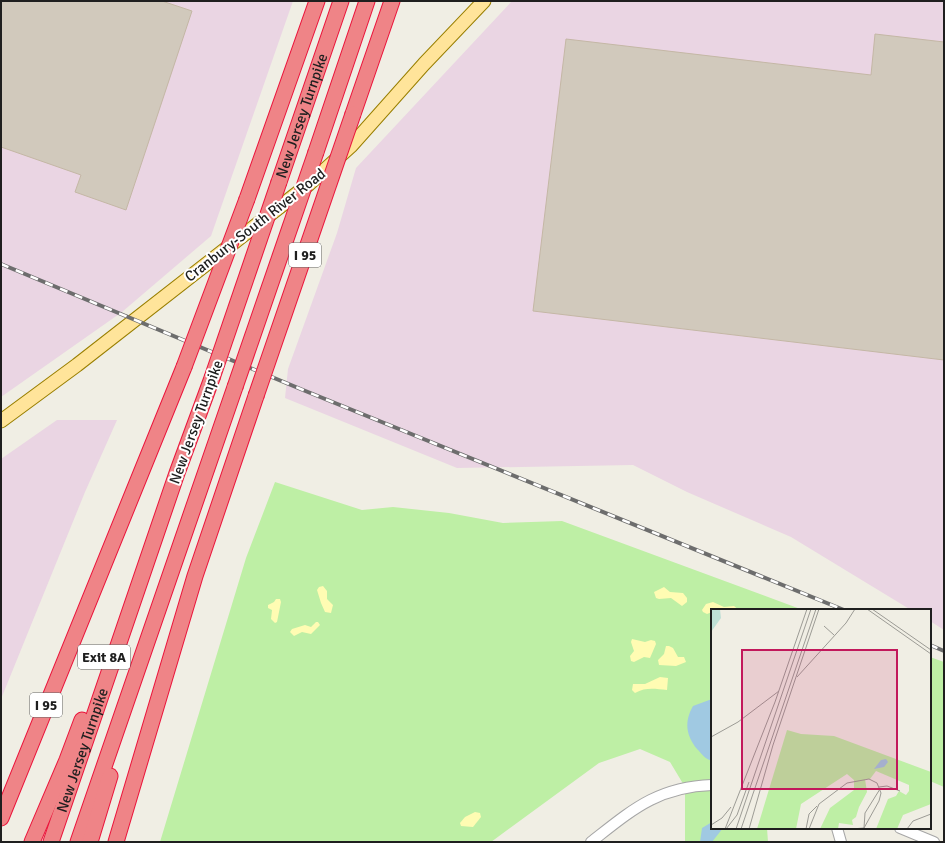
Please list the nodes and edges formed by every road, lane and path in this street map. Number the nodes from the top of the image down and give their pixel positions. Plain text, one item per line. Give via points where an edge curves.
1 (317, 1) edge
2 (341, 1) edge
3 (368, 1) edge
4 (392, 1) edge
5 (484, 1) edge
6 (1, 421) edge
7 (177, 473) junction
8 (92, 593) junction
9 (153, 623) junction
10 (170, 654) junction
11 (711, 785) edge
12 (1, 795) edge
13 (1, 818) edge
14 (839, 829) edge
15 (902, 829) edge
16 (32, 842) edge
17 (50, 842) edge
18 (78, 842) edge
19 (90, 842) edge
20 (116, 842) edge
21 (126, 842) edge
22 (591, 842) edge
23 (840, 842) edge
24 (934, 842) edge

1 - 8 highway, New Jersey Turnpike / I 95, bridge via 247,200 184,367
2 - 7 highway, New Jersey Turnpike, bridge
3 - 9 highway, New Jersey Turnpike / I 95, bridge
4 - 10 highway, I 95, bridge
5 - 6 main road, Cranbury-South River Road via 351,146 309,184
7 - 16 highway, Exit 8A via 130,586 67,760
7 - 17 highway, New Jersey Turnpike
8 - 12 highway, Exit 8A via 47,681
8 - 13 highway, New Jersey Turnpike / I 95
9 - 18 highway, New Jersey Turnpike / I 95
9 - 19 highway
10 - 20 highway, I 95
10 - 21 highway via 156,725
11 - 22 street via 692,786 662,794 639,805
14 - 23 street
15 - 24 street

